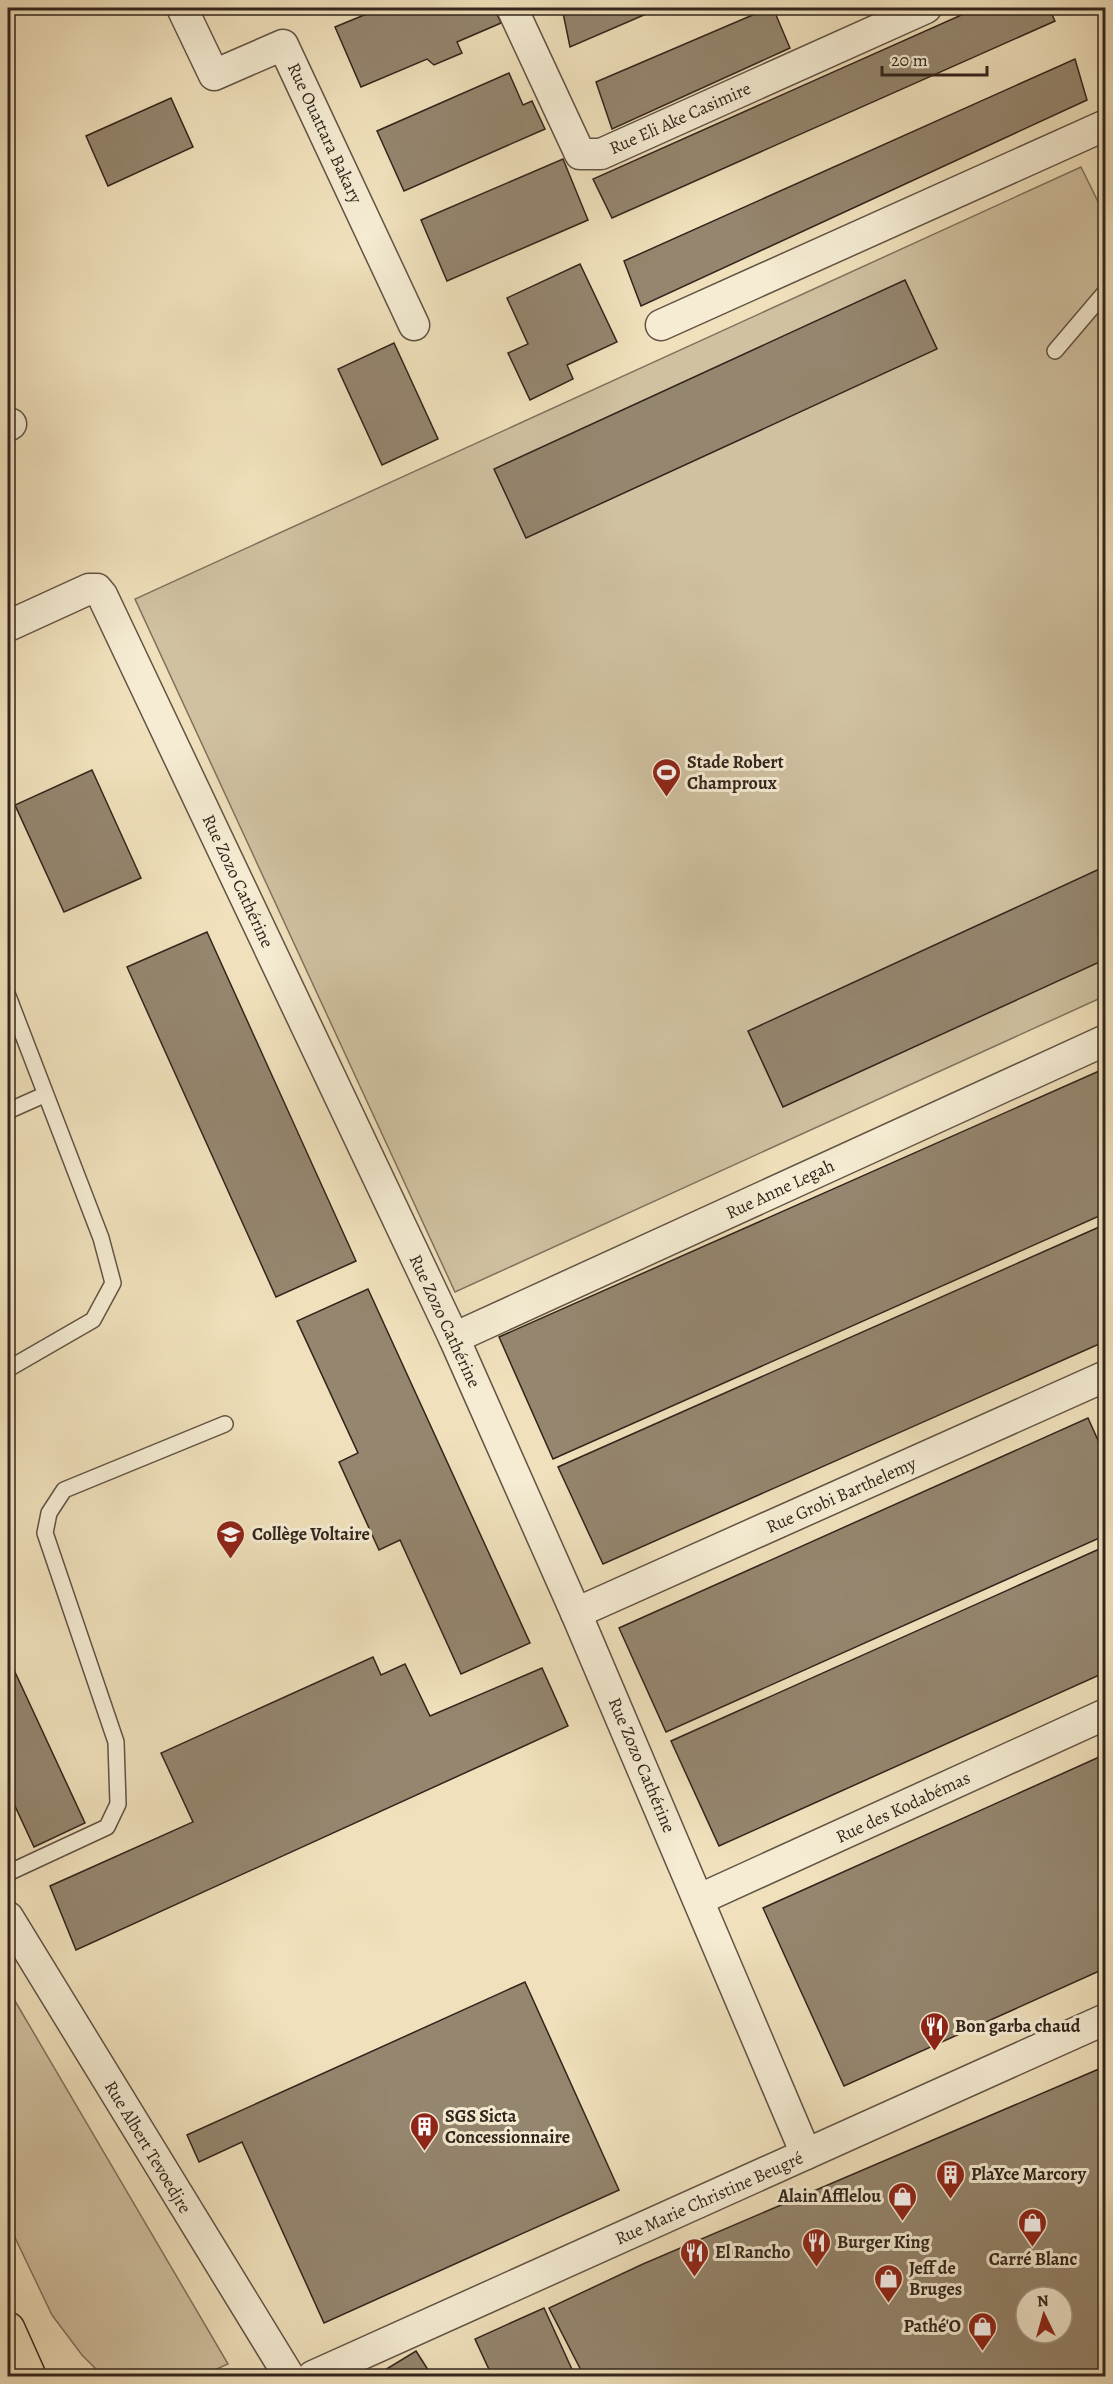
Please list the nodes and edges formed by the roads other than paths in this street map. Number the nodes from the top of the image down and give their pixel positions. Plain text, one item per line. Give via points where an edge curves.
1 (182, 8) edge
2 (512, 8) edge
3 (926, 8) edge
4 (1106, 125) edge
5 (1106, 291) edge
6 (414, 325) dead end
7 (661, 325) dead end
8 (1056, 351) dead end
9 (8, 626) edge
10 (8, 996) edge
11 (1106, 1040) edge
12 (44, 1095) junction
13 (8, 1111) edge
14 (454, 1338) junction
15 (8, 1369) edge
16 (1106, 1376) edge
17 (225, 1424) dead end
18 (576, 1613) junction
19 (1106, 1714) edge
20 (8, 1873) edge
21 (700, 1899) junction
22 (8, 1917) edge
23 (1106, 2019) edge
24 (807, 2154) junction
25 (8, 2329) edge
26 (29, 2376) edge
27 (289, 2376) edge
28 (313, 2376) edge

1 - 6 street, Rue Ouattara Bakary via 214,75 284,45
2 - 3 street, Rue Eli Ake Casimire via 580,154 591,156
4 - 7 street
5 - 8 lane
9 - 14 street, Rue Zozo Cathérine via 89,590 97,589 102,595
10 - 12 lane
11 - 14 street, Rue Anne Legah
12 - 13 lane
12 - 15 lane via 101,1238 113,1283 93,1320
14 - 18 street, Rue Zozo Cathérine
16 - 18 street, Rue Grobi Barthelemy
17 - 20 lane via 64,1490 49,1513 45,1533 116,1742 118,1804 107,1827
18 - 21 street, Rue Zozo Cathérine
19 - 21 street, Rue des Kodabémas
21 - 24 street, Rue Zozo Cathérine
22 - 27 street, Rue Albert Tevoedjre
23 - 24 street, Rue Marie Christine Beugré
24 - 28 street, Rue Marie Christine Beugré
25 - 26 highway

